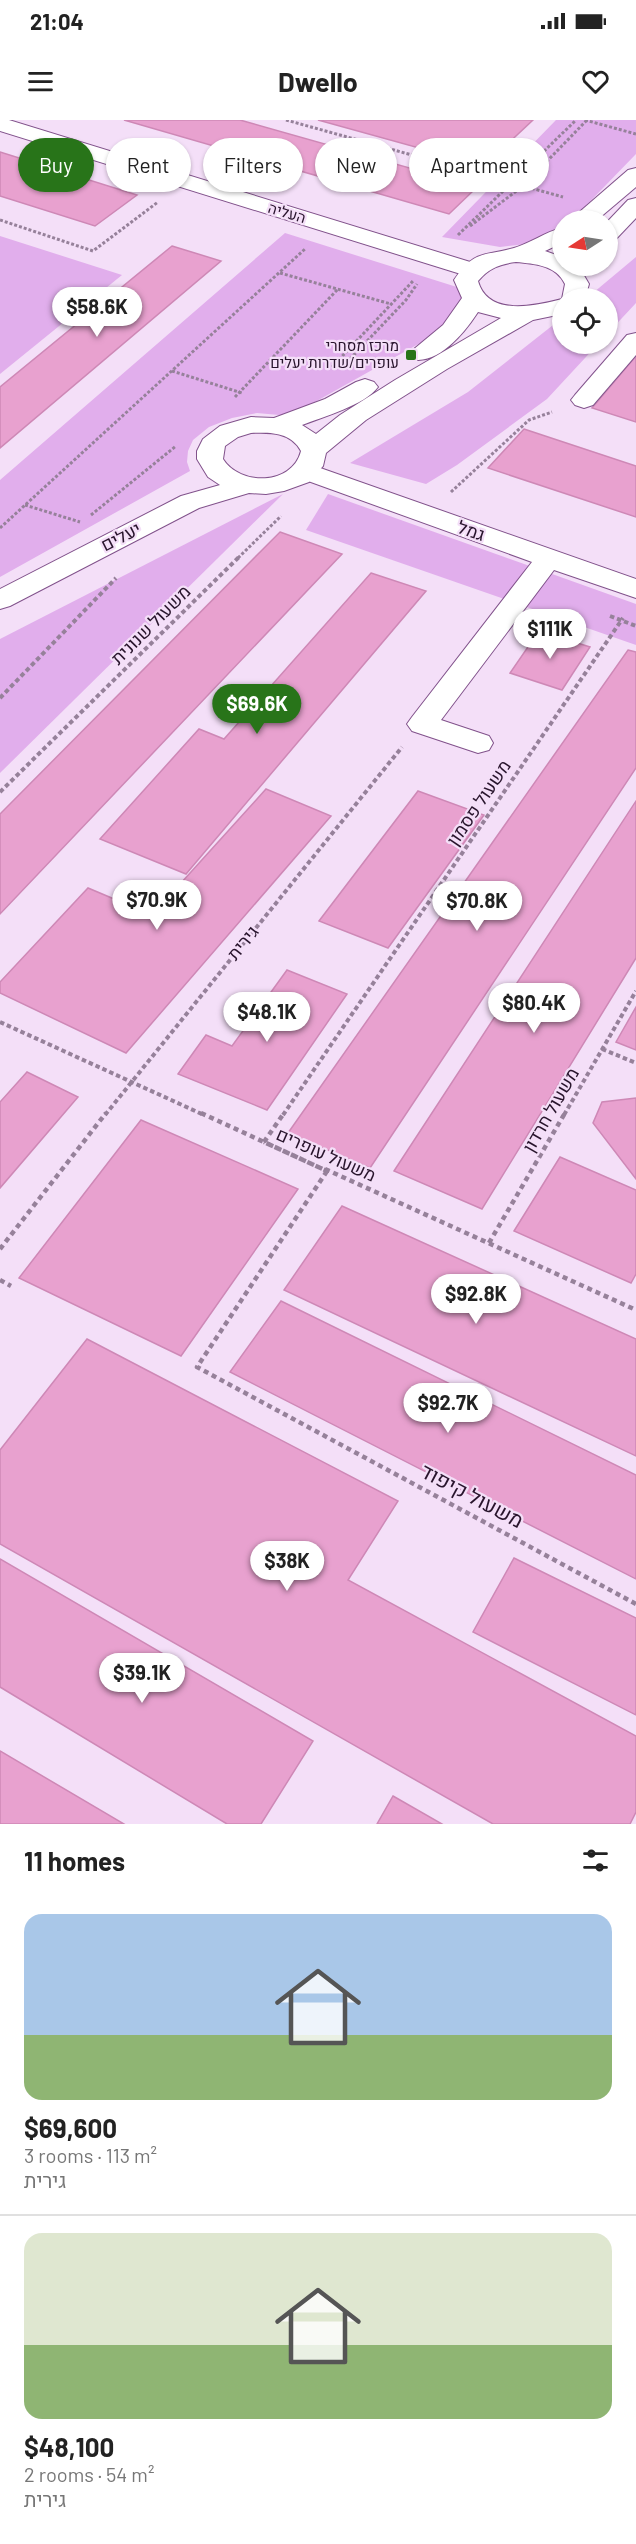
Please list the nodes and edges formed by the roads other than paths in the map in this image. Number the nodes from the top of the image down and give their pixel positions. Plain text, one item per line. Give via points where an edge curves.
1 (0, 124) edge
2 (636, 175) edge
3 (636, 205) edge
4 (597, 210) edge
5 (618, 224) edge
6 (552, 240) edge
7 (518, 255) junction
8 (472, 270) junction
9 (577, 281) edge
10 (474, 298) junction
11 (552, 310) edge
12 (526, 314) junction
13 (636, 340) edge
14 (584, 400) road end
15 (276, 426) junction
16 (211, 464) junction
17 (314, 466) junction
18 (247, 485) junction
19 (549, 558) junction
20 (0, 585) edge
21 (0, 600) edge
22 (631, 601) edge
23 (478, 743) dead end

1 - 8 street, העליה
2 - 4 street
3 - 5 street
6 - 7 street
7 - 8 street via 491,259
7 - 9 street via 551,261 569,270
8 - 10 street via 466,284
10 - 12 street via 496,310
10 - 15 street via 452,330 428,350 334,404
11 - 12 street
12 - 17 street via 438,363 332,431
13 - 14 street
15 - 16 street via 243,427 222,436 210,449
15 - 17 street via 299,433 309,441
16 - 18 street via 225,477
16 - 20 street, יעלים via 178,494
17 - 18 street via 281,484
17 - 19 street, גמל via 426,515
18 - 21 street, יעלים via 190,501
19 - 22 street, גמל
19 - 23 street via 422,724

